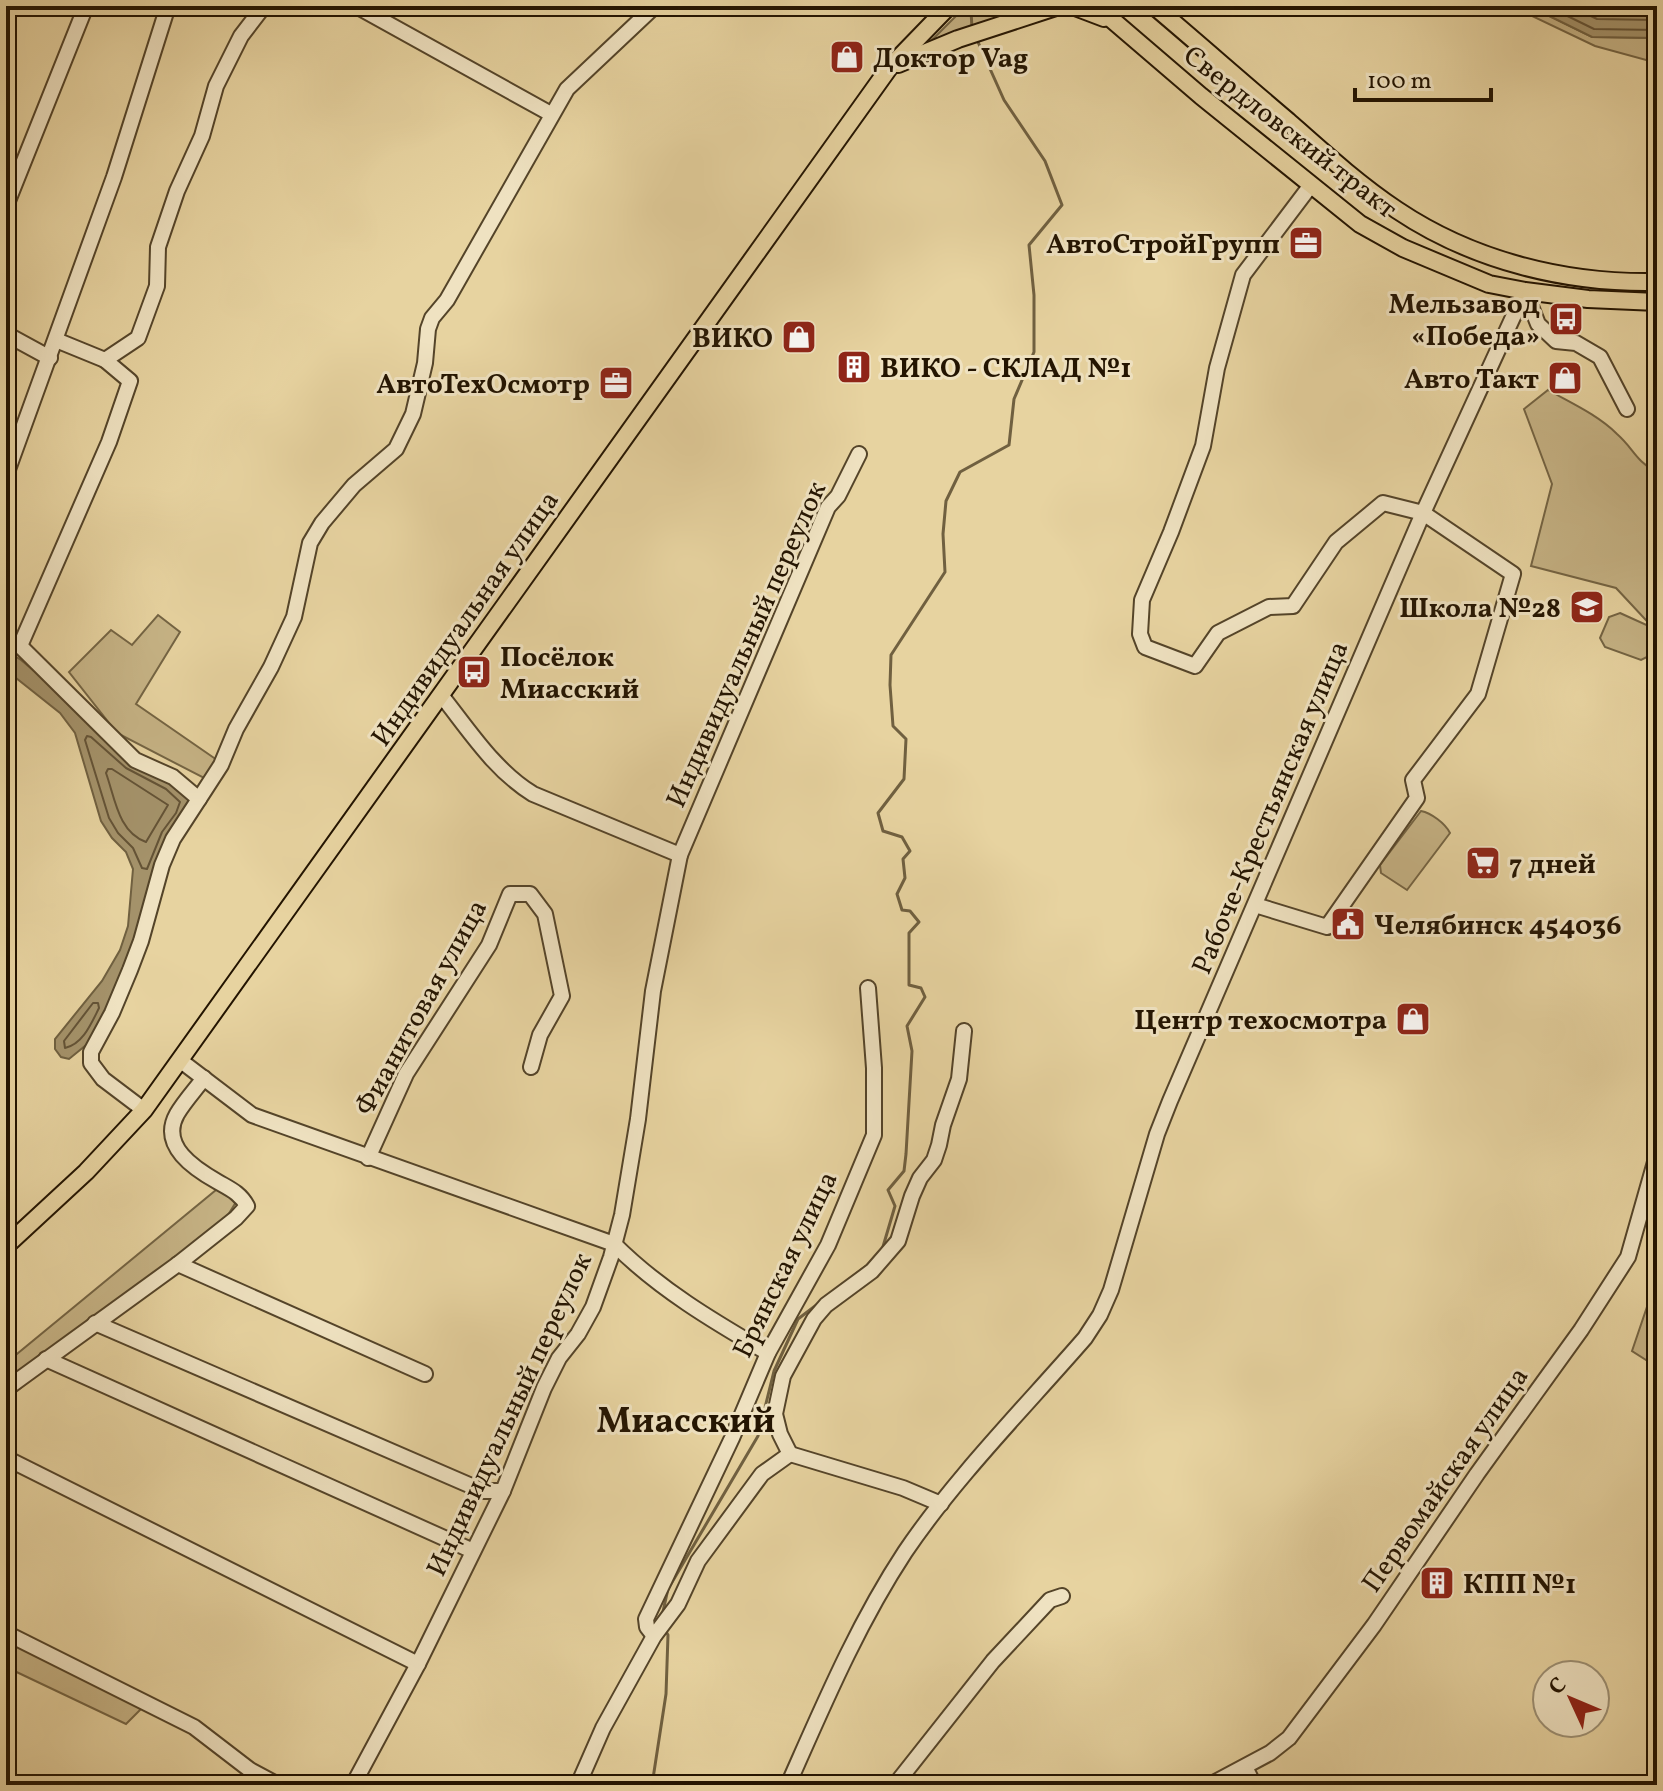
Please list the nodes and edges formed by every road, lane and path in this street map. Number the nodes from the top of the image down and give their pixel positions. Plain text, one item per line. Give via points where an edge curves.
1 (83, 6) edge
2 (168, 6) edge
3 (264, 6) edge
4 (356, 6) edge
5 (655, 6) edge
6 (949, 6) edge
7 (1062, 6) edge
8 (1096, 6) edge
9 (1154, 6) edge
10 (1116, 24) junction
11 (889, 68) junction
12 (551, 114) junction
13 (1311, 185) junction
14 (6, 206) edge
15 (1657, 282) edge
16 (1525, 291) junction
17 (1657, 302) edge
18 (6, 334) edge
19 (56, 340) junction
20 (50, 358) junction
21 (105, 360) junction
22 (1627, 409) dead end
23 (859, 454) dead end
24 (6, 475) edge
25 (1423, 513) junction
26 (6, 638) edge
27 (20, 646) junction
28 (441, 695) junction
29 (199, 799) junction
30 (680, 855) junction
31 (1255, 905) junction
32 (868, 988) dead end
33 (964, 1031) dead end
34 (181, 1061) junction
35 (531, 1067) dead end
36 (204, 1078) junction
37 (144, 1110) junction
38 (1657, 1155) edge
39 (368, 1158) junction
40 (614, 1244) junction
41 (6, 1246) edge
42 (178, 1264) junction
43 (95, 1323) junction
44 (768, 1353) junction
45 (46, 1359) junction
46 (425, 1374) dead end
47 (6, 1389) edge
48 (790, 1454) junction
49 (6, 1458) edge
50 (503, 1491) junction
51 (941, 1504) junction
52 (473, 1551) junction
53 (1062, 1596) dead end
54 (6, 1633) edge
55 (654, 1636) junction
56 (418, 1664) junction
57 (1245, 1767) junction
58 (278, 1785) edge
59 (353, 1785) edge
60 (578, 1785) edge
61 (788, 1785) edge
62 (895, 1785) edge
63 (1210, 1785) edge
64 (1254, 1785) edge

1 - 14 street
2 - 19 street
3 - 21 street via 241,36 216,86 158,247 157,286 138,338
4 - 12 street
5 - 12 street via 578,76
6 - 11 main road, Индивидуальная улица
7 - 10 main road
7 - 11 main road via 958,39
8 - 10 main road, Свердловский тракт
9 - 15 main road, Свердловский тракт via 1369,190 1458,244 1529,268 1604,282
10 - 13 main road, Свердловский тракт
11 - 28 main road, Индивидуальная улица
12 - 29 street via 518,179 432,318 413,414 396,449 354,485 310,543 294,617
13 - 16 main road, Свердловский тракт via 1360,224 1403,248 1489,284
13 - 25 street via 1243,275 1217,368 1203,446 1142,600 1140,634 1145,647 1195,666 1218,633 1269,607 1293,606 1336,542 1383,503
16 - 17 main road, Свердловский тракт
16 - 22 street via 1538,324 1556,341 1576,343 1600,357
16 - 25 street, Рабоче-Крестьянская улица
18 - 20 street
19 - 20 street
19 - 21 street
20 - 24 street
21 - 27 street via 130,381
23 - 30 street, Индивидуальный переулок via 828,507
25 - 31 street, Рабоче-Крестьянская улица
25 - 31 street via 1513,574 1478,694 1413,780 1417,798 1327,927
26 - 27 street
27 - 29 street via 135,760 173,777
28 - 30 street via 495,763 521,786
28 - 34 main road, Индивидуальная улица
29 - 37 street via 173,839 136,956 91,1052 91,1063 103,1079
30 - 40 street, Индивидуальный переулок
31 - 51 street, Рабоче-Крестьянская улица via 1161,1123 1100,1315
32 - 44 street, Брянская улица via 874,1135 828,1245
33 - 48 street, Брянская улица via 959,1079 939,1145 912,1196 898,1241 872,1271 814,1319 783,1376 775,1414
34 - 36 street
34 - 37 main road, Индивидуальная улица
35 - 39 street, Фианитовая улица via 540,1035 562,996 545,914 530,894 510,894 489,945 406,1074
36 - 39 street via 252,1115
36 - 42 street via 176,1116 171,1132 192,1167 241,1195 247,1206
37 - 41 main road, Индивидуальная улица
38 - 57 street, Первомайская улица via 1628,1257 1581,1330 1307,1715 1289,1738
39 - 40 street
40 - 44 street via 702,1315
40 - 50 street, Индивидуальный переулок via 593,1307 544,1388
42 - 43 street
42 - 46 street
43 - 45 street
43 - 50 street via 483,1491
44 - 55 street, Брянская улица via 646,1619
45 - 47 street
45 - 52 street
48 - 51 street
48 - 55 street, Брянская улица via 753,1486 698,1561 678,1604
49 - 56 street
50 - 52 street, Индивидуальный переулок
51 - 61 street, Рабоче-Крестьянская улица via 880,1593
52 - 56 street, Индивидуальный переулок
53 - 62 street via 1050,1600 993,1661
54 - 58 street via 194,1727
55 - 60 street, Брянская улица
56 - 59 street, Индивидуальный переулок
57 - 63 street, Первомайская улица
57 - 64 street

